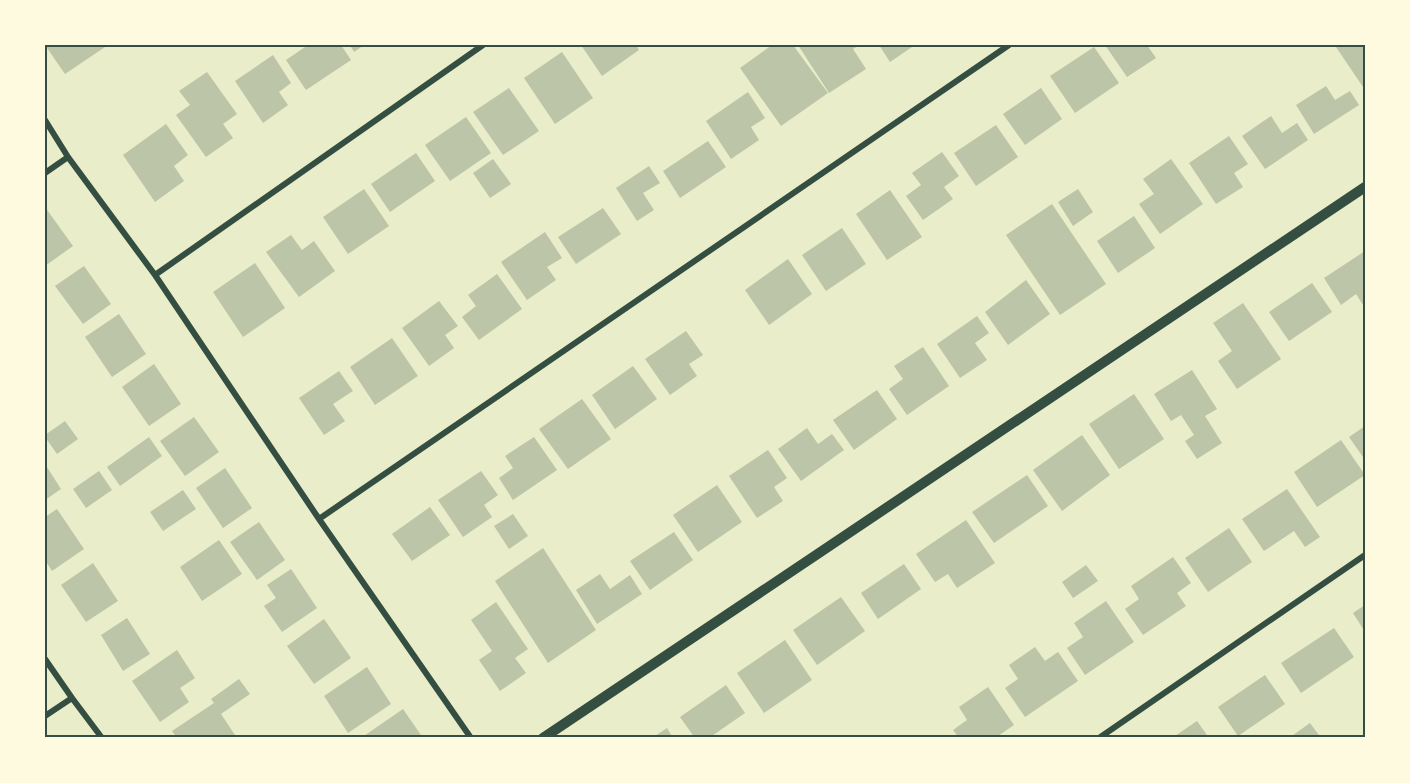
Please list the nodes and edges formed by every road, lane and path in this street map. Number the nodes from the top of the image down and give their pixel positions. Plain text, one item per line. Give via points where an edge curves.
1 (483, 45) edge
2 (1009, 45) edge
3 (45, 120) edge
4 (68, 157) junction
5 (45, 173) edge
6 (1365, 187) edge
7 (155, 275) junction
8 (319, 519) junction
9 (1365, 555) edge
10 (45, 659) edge
11 (72, 698) junction
12 (45, 717) edge
13 (102, 738) edge
14 (471, 738) edge
15 (543, 738) edge
16 (1099, 738) edge

1 - 7 street
2 - 8 street
3 - 4 street
4 - 5 street
4 - 7 street
6 - 15 street
7 - 8 street
8 - 14 street
9 - 16 street
10 - 11 street
11 - 12 street
11 - 13 street

